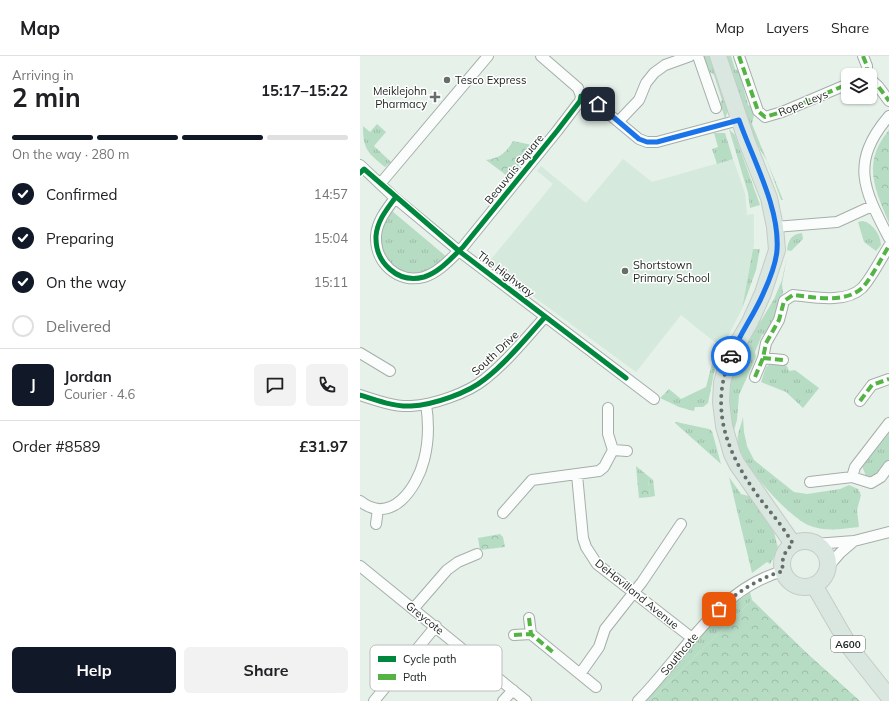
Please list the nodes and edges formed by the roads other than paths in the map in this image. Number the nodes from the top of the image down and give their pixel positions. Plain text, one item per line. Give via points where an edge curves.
1 (488, 56) edge
2 (690, 56) edge
3 (698, 56) edge
4 (718, 56) edge
5 (739, 56) edge
6 (863, 56) edge
7 (545, 57) edge
8 (867, 68) edge
9 (877, 85) edge
10 (841, 87) edge
11 (581, 96) junction
12 (889, 101) edge
13 (716, 108) dead end
14 (889, 116) edge
15 (739, 120) junction
16 (618, 121) junction
17 (360, 165) edge
18 (380, 184) junction
19 (395, 198) junction
20 (872, 206) junction
21 (775, 227) junction
22 (889, 238) edge
23 (889, 246) edge
24 (459, 251) junction
25 (545, 317) junction
26 (361, 355) edge
27 (764, 358) junction
28 (783, 360) dead end
29 (390, 371) dead end
30 (755, 377) dead end
31 (889, 379) edge
32 (360, 395) edge
33 (654, 399) dead end
34 (860, 401) dead end
35 (426, 404) junction
36 (608, 408) dead end
37 (889, 424) edge
38 (613, 450) junction
39 (627, 450) dead end
40 (889, 466) edge
41 (578, 475) junction
42 (852, 477) junction
43 (810, 482) dead end
44 (360, 501) edge
45 (378, 509) junction
46 (503, 513) dead end
47 (376, 524) dead end
48 (681, 524) dead end
49 (889, 532) edge
50 (854, 541) junction
51 (793, 544) junction
52 (815, 544) junction
53 (477, 554) dead end
54 (360, 566) edge
55 (827, 568) junction
56 (783, 571) junction
57 (814, 585) junction
58 (633, 592) junction
59 (414, 608) junction
60 (529, 618) dead end
61 (436, 626) junction
62 (531, 634) junction
63 (514, 635) dead end
64 (692, 638) junction
65 (420, 645) edge
66 (459, 645) edge
67 (580, 674) junction
68 (502, 682) edge
69 (596, 687) dead end
70 (512, 690) junction
71 (382, 691) edge
72 (889, 697) edge
73 (374, 701) edge
74 (503, 701) edge
75 (526, 701) edge
76 (638, 701) edge

1 - 18 street
2 - 16 street via 665,64 654,73 646,83 639,100
3 - 13 street
4 - 15 main road
5 - 10 street, Rope Leys via 758,111 765,117
6 - 8 street
7 - 11 street via 578,88
9 - 12 street
11 - 16 street via 587,96
11 - 24 street, Beauvais Square via 580,101 557,131
14 - 20 street via 874,139 863,168
15 - 16 street via 657,142 639,139
15 - 21 main road via 769,198
17 - 18 street, The Highway
18 - 19 street, The Highway
19 - 24 street, The Highway
19 - 24 street, Beauvais Square via 384,213 376,236 377,248 389,270 400,276 424,277 447,263
20 - 21 street via 837,222
20 - 22 street
21 - 51 main road via 777,250 771,274 726,368 721,402 725,431 732,454
23 - 27 street via 862,288 843,297 826,299 793,295 784,301 780,320 766,344
24 - 25 street, The Highway
25 - 33 street, The Highway
25 - 35 street, South Drive via 485,380 462,392
26 - 29 street
27 - 28 street
27 - 30 street
31 - 34 street via 872,385
32 - 35 street, South Drive via 410,406
35 - 45 street via 429,426 427,444 415,483 398,504
36 - 38 street via 608,434
37 - 42 street via 855,467
38 - 39 street
38 - 41 street via 599,471
40 - 42 street via 881,477 871,483
41 - 46 street via 532,480
41 - 58 street, DeHavilland Avenue via 586,547 597,564
42 - 43 street
44 - 45 street
45 - 47 street
48 - 58 street
49 - 50 street
50 - 52 street
50 - 55 street
51 - 52 main road via 805,541
51 - 56 main road via 784,553
52 - 55 main road via 825,554
53 - 59 street via 447,570
54 - 59 street, Greycote
55 - 57 main road via 820,581
56 - 57 main road via 786,578 799,586
56 - 64 street, Southcote via 743,590 711,617
57 - 72 main road, A600 via 850,649
58 - 64 street, DeHavilland Avenue
58 - 67 street via 605,629 599,647
59 - 61 street, Greycote
60 - 62 street
61 - 65 street
61 - 66 street, Greycote
62 - 63 street
62 - 67 street
64 - 76 street, Southcote
67 - 69 street
68 - 70 street, Greycote
70 - 74 street
70 - 75 street, Greycote
71 - 73 street

